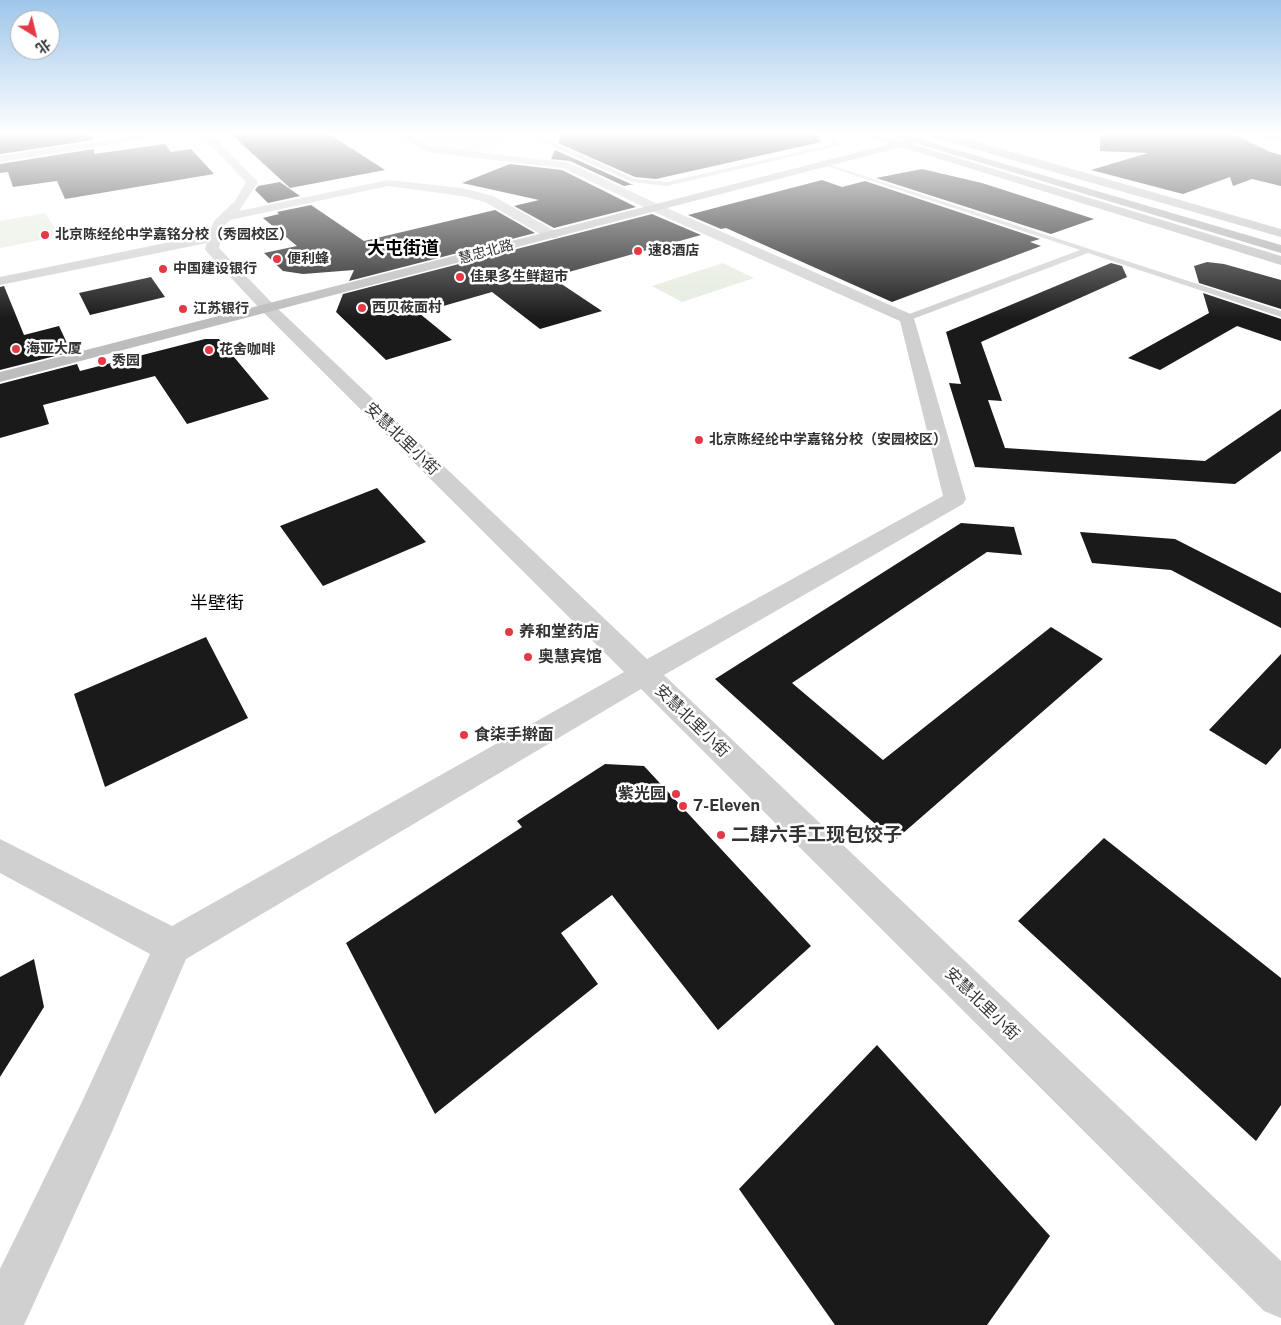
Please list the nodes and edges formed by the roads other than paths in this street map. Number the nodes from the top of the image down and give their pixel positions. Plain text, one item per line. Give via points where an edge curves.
1 (245, 194) edge
2 (347, 194) edge
3 (469, 194) edge
4 (626, 194) edge
5 (710, 194) edge
6 (917, 194) edge
7 (1088, 194) edge
8 (1105, 194) edge
9 (1119, 194) edge
10 (1135, 194) edge
11 (656, 208) junction
12 (221, 227) junction
13 (1281, 233) edge
14 (552, 234) junction
15 (1281, 241) edge
16 (1281, 249) edge
17 (1089, 250) junction
18 (1281, 261) edge
19 (0, 281) edge
20 (268, 308) junction
21 (1281, 314) edge
22 (907, 318) junction
23 (0, 377) edge
24 (644, 674) junction
25 (0, 855) edge
26 (173, 946) junction
27 (1281, 1294) edge
28 (0, 1322) edge

1 - 12 street
2 - 12 street
3 - 14 street via 489,199
4 - 11 street
5 - 11 street, 慧忠北路
6 - 17 lane
7 - 18 street
8 - 16 main road
9 - 15 main road
10 - 13 street
11 - 14 street, 慧忠北路
11 - 22 street
12 - 19 street
12 - 20 street, 安慧北里小街 via 212,249
14 - 20 street, 慧忠北路
17 - 21 lane
17 - 22 lane
20 - 23 street, 慧忠北路
20 - 24 street, 安慧北里小街
22 - 24 street via 955,498
24 - 26 street
24 - 27 street, 安慧北里小街
25 - 26 street
26 - 28 street

